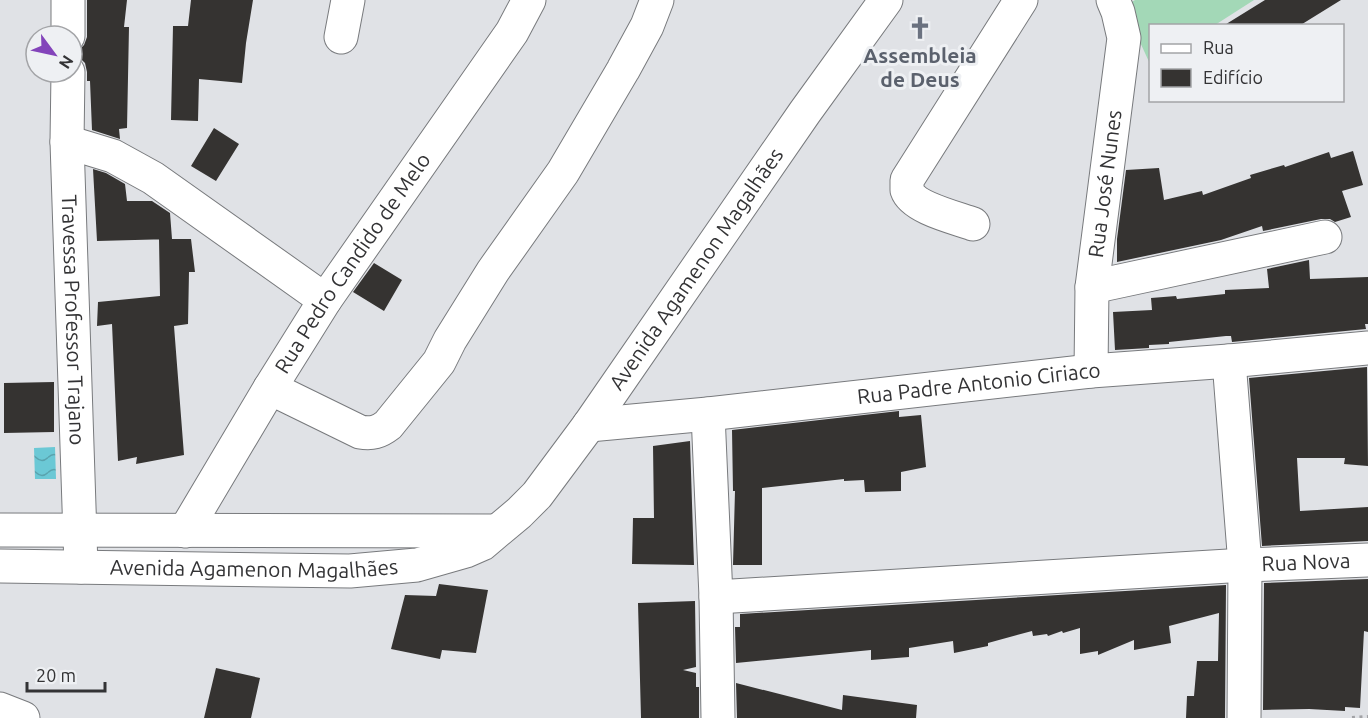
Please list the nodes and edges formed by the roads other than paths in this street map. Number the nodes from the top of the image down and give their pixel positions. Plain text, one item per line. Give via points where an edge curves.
1 (68, 0) edge
2 (348, 0) edge
3 (530, 0) edge
4 (657, 0) edge
5 (885, 0) edge
6 (1021, 0) edge
7 (1113, 0) edge
8 (68, 24) edge
9 (341, 37) dead end
10 (68, 84) edge
11 (67, 142) junction
12 (974, 224) dead end
13 (1325, 237) dead end
14 (1092, 286) junction
15 (325, 300) junction
16 (1368, 348) edge
17 (1230, 361) junction
18 (1091, 371) junction
19 (270, 388) junction
20 (708, 414) junction
21 (589, 425) junction
22 (0, 530) edge
23 (80, 530) junction
24 (185, 531) junction
25 (497, 531) junction
26 (1368, 560) edge
27 (1245, 565) junction
28 (0, 566) edge
29 (81, 567) junction
30 (716, 597) junction
31 (0, 709) edge
32 (23, 718) edge
33 (718, 718) edge
34 (1244, 718) edge

1 - 8 street
2 - 9 street
3 - 15 street, Rua Pedro Candido de Melo via 512,32
4 - 19 street via 628,61 563,172 493,270 439,362 388,425 371,434 360,432
5 - 21 street, Avenida Agamenon Magalhães
6 - 12 street via 907,180 907,190 920,205
7 - 14 street, Rua José Nunes via 1124,38
10 - 11 street, Travessa Professor Trajano
11 - 15 street via 113,156 153,178
11 - 23 street, Travessa Professor Trajano
13 - 14 street
14 - 18 street, Rua José Nunes
15 - 19 street, Rua Pedro Candido de Melo
16 - 17 street, Rua Padre Antonio Ciriaco
17 - 18 street, Rua Padre Antonio Ciriaco
17 - 27 street
18 - 20 street, Rua Padre Antonio Ciriaco
19 - 24 street, Rua Pedro Candido de Melo
20 - 21 street, Rua Padre Antonio Ciriaco
20 - 30 street
21 - 25 street, Avenida Agamenon Magalhães via 537,495
22 - 23 street, Avenida Agamenon Magalhães
23 - 24 street, Avenida Agamenon Magalhães
23 - 29 street, Travessa Professor Trajano
24 - 25 street, Avenida Agamenon Magalhães
25 - 29 street, Avenida Agamenon Magalhães via 466,551 417,565 350,571
26 - 27 street, Rua Nova
27 - 30 street, Rua Nova
27 - 34 street
28 - 29 street, Avenida Agamenon Magalhães
30 - 33 street
31 - 32 street

